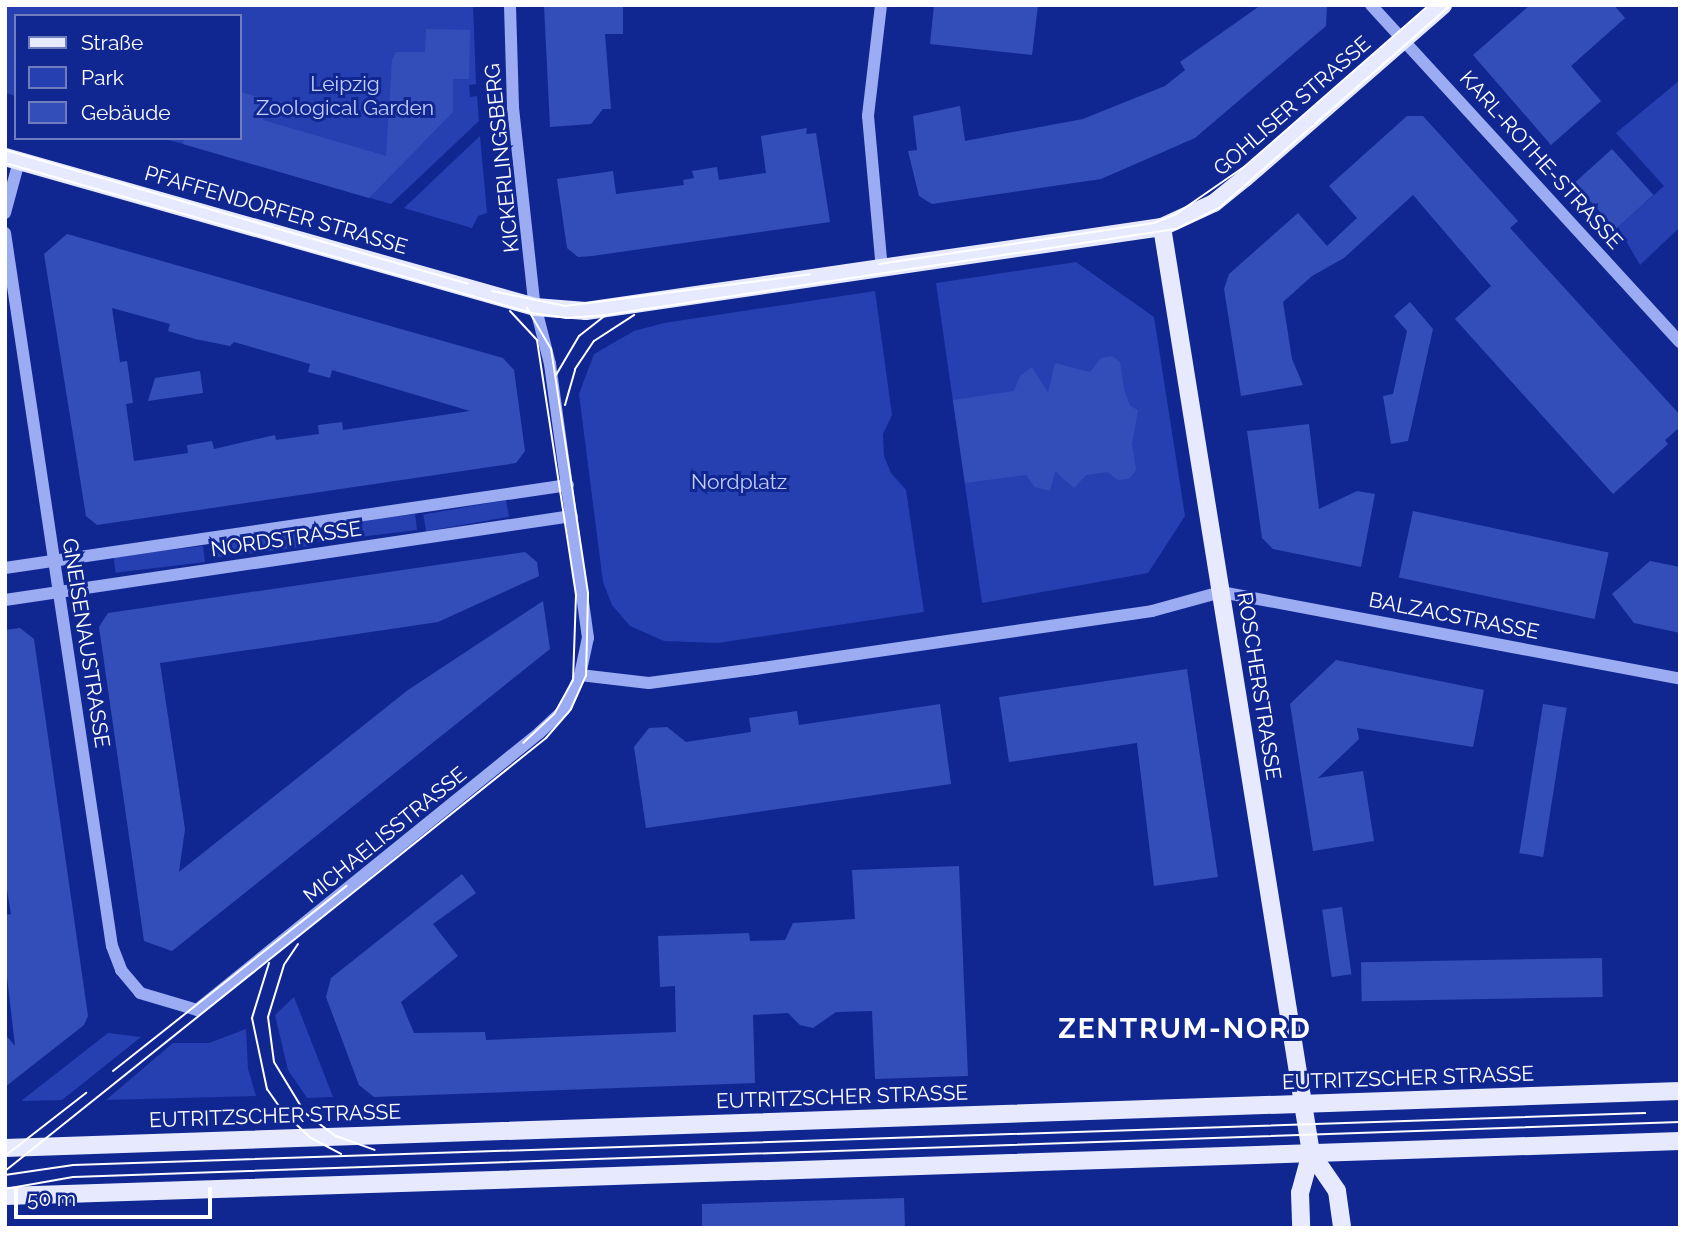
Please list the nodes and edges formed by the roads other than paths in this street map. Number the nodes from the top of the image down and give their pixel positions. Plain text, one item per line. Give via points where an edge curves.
1 (510, 5) edge
2 (881, 5) edge
3 (1371, 5) edge
4 (1443, 5) edge
5 (1406, 38) junction
6 (12, 159) edge
7 (5, 213) edge
8 (1162, 227) junction
9 (5, 233) edge
10 (882, 269) junction
11 (535, 307) junction
12 (1680, 342) edge
13 (568, 485) junction
14 (572, 516) junction
15 (54, 561) junction
16 (5, 568) edge
17 (58, 592) junction
18 (1221, 592) junction
19 (5, 600) edge
20 (580, 675) junction
21 (1680, 680) edge
22 (197, 1010) joint
23 (1680, 1091) edge
24 (1302, 1104) junction
25 (1680, 1140) edge
26 (5, 1148) edge
27 (1311, 1153) junction
28 (5, 1196) edge
29 (1301, 1228) edge
30 (1342, 1228) edge

1 - 11 street, KICKERLINGSBERG via 513,107
2 - 10 street via 868,116
3 - 5 street, KARL-ROTHE-STRASSE
4 - 5 main road, GOHLISER STRASSE
5 - 8 main road, GOHLISER STRASSE via 1214,203
5 - 12 street, KARL-ROTHE-STRASSE
6 - 7 street
6 - 11 main road, PFAFFENDORFER STRASSE
8 - 10 main road
8 - 18 main road, ROSCHERSTRASSE
9 - 15 street, GNEISENAUSTRASSE
10 - 11 main road via 586,311
11 - 13 street via 550,364
13 - 14 street
13 - 15 street, NORDSTRASSE
14 - 17 street, NORDSTRASSE
14 - 20 street via 588,638
15 - 16 street, NORDSTRASSE
15 - 17 street, GNEISENAUSTRASSE
17 - 19 street, NORDSTRASSE
17 - 22 street, GNEISENAUSTRASSE via 112,946 121,970 140,993
18 - 20 street via 1152,611 649,683
18 - 21 street, BALZACSTRASSE
18 - 24 main road, ROSCHERSTRASSE
20 - 22 street, MICHAELISSTRASSE via 564,710 539,733
23 - 24 main road, EUTRITZSCHER STRASSE
24 - 26 main road, EUTRITZSCHER STRASSE
24 - 27 main road, ROSCHERSTRASSE
25 - 27 main road
27 - 28 main road
27 - 29 main road, ROSCHERSTRASSE via 1300,1193
27 - 30 main road, ROSCHERSTRASSE via 1337,1191

